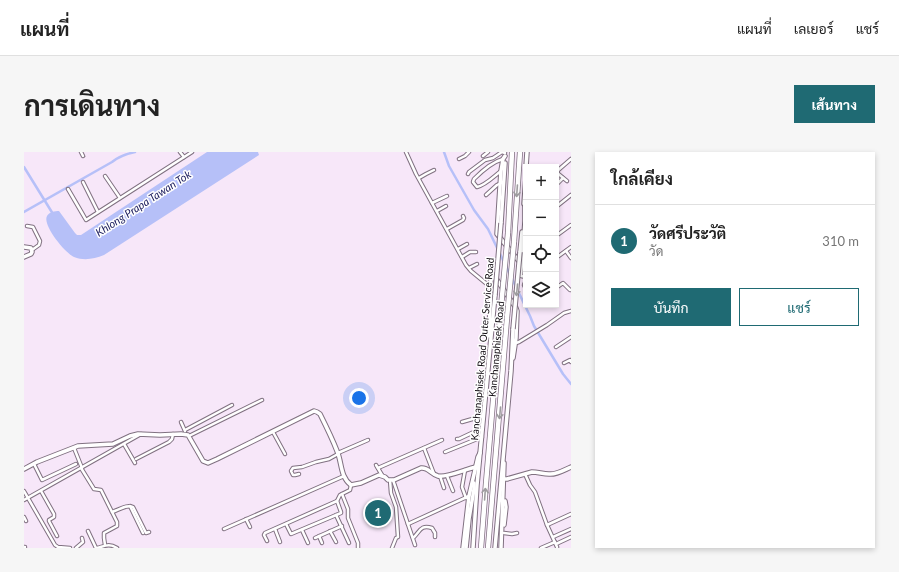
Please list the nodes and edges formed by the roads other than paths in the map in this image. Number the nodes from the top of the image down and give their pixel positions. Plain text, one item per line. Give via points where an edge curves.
1 (81, 152) edge
2 (180, 152) edge
3 (192, 152) edge
4 (406, 152) edge
5 (468, 152) edge
6 (488, 152) edge
7 (512, 152) edge
8 (520, 152) edge
9 (527, 152) edge
10 (505, 155) edge
11 (83, 156) dead end
12 (483, 156) dead end
13 (184, 157) junction
14 (571, 159) edge
15 (459, 160) dead end
16 (526, 164) edge
17 (559, 169) edge
18 (434, 170) dead end
19 (501, 171) junction
20 (468, 174) dead end
21 (559, 175) edge
22 (105, 176) dead end
23 (419, 178) junction
24 (563, 178) junction
25 (83, 182) dead end
26 (559, 182) edge
27 (567, 182) dead end
28 (501, 184) junction
29 (68, 189) dead end
30 (486, 195) dead end
31 (447, 196) dead end
32 (571, 196) edge
33 (120, 198) junction
34 (432, 203) junction
35 (559, 205) edge
36 (446, 206) dead end
37 (437, 211) junction
38 (98, 212) junction
39 (463, 216) dead end
40 (523, 222) edge
41 (571, 225) edge
42 (28, 226) dead end
43 (447, 229) junction
44 (559, 234) edge
45 (467, 244) dead end
46 (24, 247) edge
47 (571, 247) edge
48 (458, 249) junction
49 (32, 250) junction
50 (566, 251) junction
51 (476, 252) dead end
52 (559, 256) edge
53 (24, 257) edge
54 (462, 257) junction
55 (571, 258) edge
56 (523, 260) edge
57 (477, 264) dead end
58 (522, 264) junction
59 (469, 268) junction
60 (523, 277) edge
61 (491, 286) junction
62 (559, 286) edge
63 (571, 290) edge
64 (571, 311) edge
65 (571, 337) edge
66 (516, 343) junction
67 (556, 347) dead end
68 (490, 353) junction
69 (571, 362) edge
70 (564, 363) dead end
71 (511, 370) junction
72 (262, 400) dead end
73 (232, 405) dead end
74 (484, 416) junction
75 (181, 422) dead end
76 (462, 422) dead end
77 (185, 430) junction
78 (483, 430) junction
79 (273, 432) junction
80 (142, 434) junction
81 (173, 434) junction
82 (187, 435) junction
83 (482, 437) junction
84 (457, 439) dead end
85 (368, 440) dead end
86 (442, 440) dead end
87 (124, 444) junction
88 (74, 448) junction
89 (424, 448) junction
90 (481, 450) junction
91 (445, 452) dead end
92 (338, 453) junction
93 (503, 453) junction
94 (285, 454) dead end
95 (136, 459) dead end
96 (135, 463) dead end
97 (34, 464) junction
98 (76, 464) dead end
99 (476, 467) junction
100 (571, 467) edge
101 (82, 468) junction
102 (24, 469) edge
103 (465, 470) junction
104 (299, 474) dead end
105 (434, 474) junction
106 (525, 474) junction
107 (382, 475) junction
108 (344, 476) junction
109 (440, 476) junction
110 (447, 476) junction
111 (474, 478) junction
112 (504, 479) junction
113 (391, 480) junction
114 (351, 484) junction
115 (444, 488) dead end
116 (24, 491) edge
117 (41, 491) junction
118 (453, 491) dead end
119 (501, 492) junction
120 (342, 494) junction
121 (468, 497) junction
122 (28, 498) junction
123 (24, 500) edge
124 (337, 501) junction
125 (129, 506) junction
126 (112, 512) junction
127 (571, 514) edge
128 (336, 515) junction
129 (24, 517) edge
130 (246, 519) junction
131 (26, 521) dead end
132 (286, 524) junction
133 (408, 524) junction
134 (547, 525) junction
135 (342, 526) junction
136 (250, 527) dead end
137 (224, 529) dead end
138 (275, 529) junction
139 (571, 529) edge
140 (302, 530) junction
141 (88, 531) dead end
142 (330, 531) junction
143 (150, 532) dead end
144 (143, 533) dead end
145 (517, 533) dead end
146 (503, 534) junction
147 (57, 536) dead end
148 (319, 536) junction
149 (435, 537) dead end
150 (553, 537) junction
151 (571, 537) edge
152 (82, 538) dead end
153 (315, 538) dead end
154 (413, 538) junction
155 (267, 541) dead end
156 (280, 542) dead end
157 (336, 542) dead end
158 (308, 543) dead end
159 (322, 543) dead end
160 (349, 543) dead end
161 (556, 544) junction
162 (105, 545) junction
163 (415, 545) dead end
164 (70, 548) edge
165 (76, 548) edge
166 (96, 548) edge
167 (117, 548) edge
168 (358, 548) edge
169 (392, 548) edge
170 (463, 548) edge
171 (466, 548) edge
172 (473, 548) edge
173 (481, 548) edge
174 (488, 548) edge
175 (495, 548) edge
176 (502, 548) edge
177 (541, 548) edge

1 - 11 street
2 - 13 street
3 - 13 street
4 - 23 street
5 - 15 street
6 - 12 street
173 -> 7 highway, Kanchanaphisek Road, bridge via 508,233
8 -> 174 highway, Kanchanaphisek Road, bridge
9 - 16 main road
10 - 19 main road
10 - 19 street via 473,182 477,187 483,186
10 - 20 street via 502,152 485,160
10 - 68 main road, Kanchanaphisek Road Outer Service Road, bridge
13 - 33 street
14 - 17 street
18 - 23 street
19 - 28 main road
21 - 24 street
22 - 33 street
23 - 34 street
24 - 26 street
24 - 27 street
25 - 38 street
28 - 30 street
28 - 58 main road via 497,234
29 - 38 street via 86,220
31 - 34 street
32 - 35 street
33 - 38 street
34 - 37 street
36 - 37 street
37 - 43 street
39 - 43 street via 463,220
40 -> 71 main road, bridge
41 - 44 street
42 - 49 street via 33,227 40,240 39,245
43 - 48 street
45 - 48 street
46 - 49 main road
47 - 50 street
48 - 54 street
49 - 53 main road via 31,254
50 - 52 street
50 - 55 street
51 - 54 street via 470,252
54 - 59 street
56 - 58 main road
57 - 59 street
58 - 60 street
59 - 61 street
61 - 66 main road via 494,276 516,308
61 - 68 main road
62 - 63 street via 563,283
64 - 66 street
65 - 67 street
66 - 71 main road
68 - 74 main road, Kanchanaphisek Road Outer Service Road
69 - 70 street via 570,360
71 - 93 main road
72 - 82 street
73 - 77 street
74 - 76 street
74 - 78 main road, Kanchanaphisek Road Outer Service Road
75 - 77 street
77 - 82 street
78 - 83 main road, Kanchanaphisek Road Outer Service Road
78 - 84 street
79 - 82 main road via 208,463 203,461
79 - 92 main road via 314,411 320,414
79 - 94 street
80 - 81 main road
80 - 87 street
80 - 88 main road via 130,436 113,444
81 - 82 main road
81 - 95 street via 169,442
83 - 90 main road, Kanchanaphisek Road Outer Service Road
83 - 91 street
85 - 92 street
86 - 89 street
87 - 96 street
87 - 101 street
88 - 97 main road
88 - 101 street
89 - 105 street
89 - 107 street via 377,466
90 - 99 main road
90 - 172 main road, Kanchanaphisek Road Outer Service Road
92 - 104 street via 329,459 293,468 291,471 293,475
92 - 108 main road
93 - 112 main road
93 - 119 main road
97 - 98 street via 42,480
97 - 102 main road
99 - 103 main road
99 - 111 main road
100 - 106 main road via 554,474
101 - 117 street
101 - 126 street via 94,489 101,490
103 - 110 main road
103 - 121 street via 462,487
105 - 109 main road
105 - 113 main road via 421,468
106 - 112 main road
106 - 134 street via 535,492
107 - 113 main road
107 - 114 main road
108 - 114 main road
108 - 130 street
109 - 110 main road
109 - 115 street
110 - 118 street
111 - 121 main road
111 - 171 main road
112 - 119 main road
113 - 133 street
113 - 169 street via 398,537
114 - 120 street via 350,490
116 - 122 street
117 - 122 street
117 - 147 street via 54,514 49,521
119 - 146 main road via 506,507
119 - 175 main road
120 - 124 street
120 - 168 street
121 - 133 street
121 - 170 main road
122 - 123 street
122 - 164 street via 56,545
124 - 128 street via 341,512
124 - 132 street
125 - 126 street
125 - 143 street via 133,507 146,533
125 - 144 street
126 - 162 street via 117,526 104,533
127 - 134 street
128 - 135 street
128 - 140 street
129 - 131 street
130 - 136 street
130 - 137 street
132 - 138 street
132 - 140 street via 291,534
133 - 154 street
134 - 150 street
135 - 142 street
135 - 160 street
138 - 155 street via 264,534
138 - 156 street
139 - 150 street
140 - 158 street
141 - 166 street
142 - 148 street
142 - 157 street
145 - 146 street
146 - 176 main road
148 - 153 street
148 - 159 street
149 - 154 street via 432,528 426,526
150 - 161 street
151 - 161 street
152 - 165 street via 83,542
154 - 163 street
161 - 177 street
162 - 166 street
162 - 167 street

